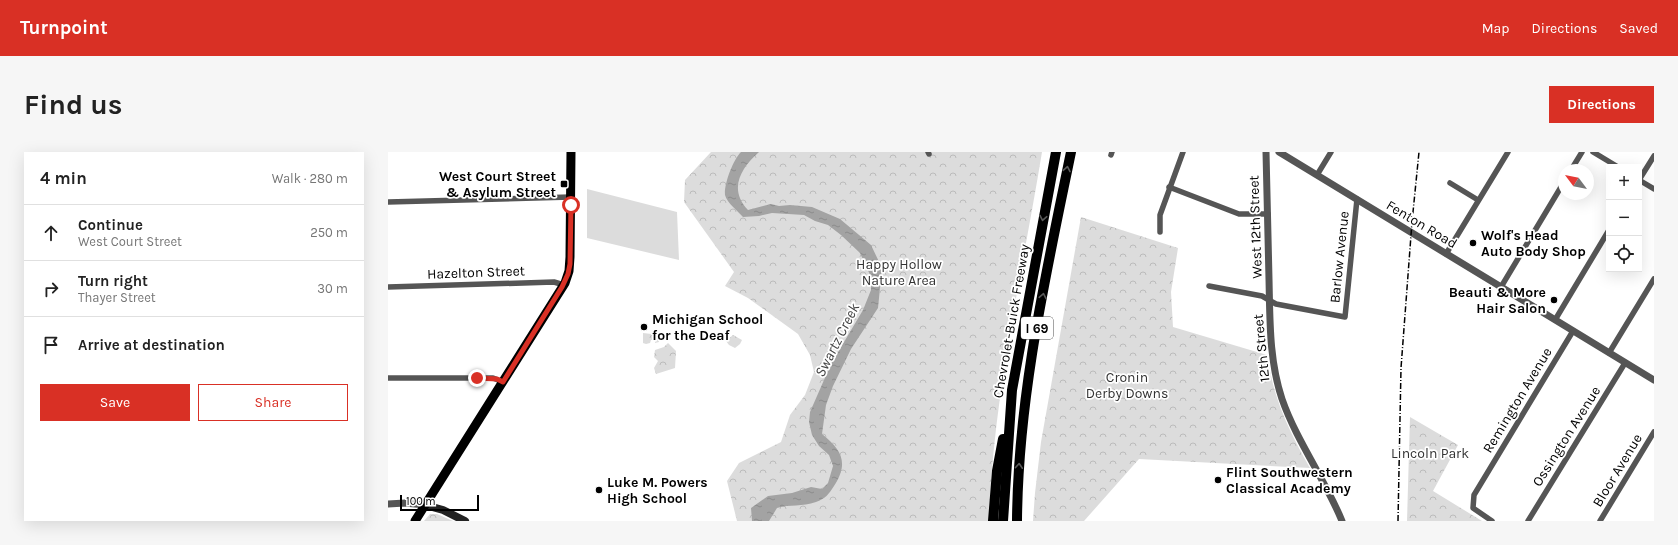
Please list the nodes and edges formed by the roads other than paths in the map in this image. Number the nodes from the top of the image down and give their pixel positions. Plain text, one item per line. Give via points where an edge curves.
1 (571, 152) edge
2 (1056, 152) edge
3 (1070, 152) edge
4 (1184, 152) edge
5 (1266, 152) edge
6 (1279, 152) edge
7 (1331, 152) edge
8 (1508, 152) edge
9 (1582, 152) edge
10 (1593, 152) edge
11 (1654, 156) edge
12 (1575, 164) edge
13 (1613, 164) edge
14 (1316, 174) junction
15 (1642, 175) edge
16 (1642, 182) edge
17 (1450, 183) dead end
18 (1169, 188) junction
19 (1654, 189) edge
20 (1558, 192) edge
21 (571, 197) junction
22 (1357, 200) junction
23 (1478, 200) junction
24 (388, 202) edge
25 (1268, 214) junction
26 (1160, 232) dead end
27 (1606, 235) edge
28 (1446, 254) junction
29 (1654, 279) edge
30 (564, 285) junction
31 (1209, 286) dead end
32 (1500, 286) junction
33 (388, 287) edge
34 (1270, 301) junction
35 (1555, 320) junction
36 (1573, 331) junction
37 (1609, 353) junction
38 (1625, 363) junction
39 (388, 378) edge
40 (1654, 380) edge
41 (503, 382) junction
42 (1012, 390) junction
43 (1654, 432) edge
44 (388, 504) edge
45 (425, 505) junction
46 (415, 521) edge
47 (465, 521) edge
48 (994, 521) edge
49 (1003, 521) edge
50 (1018, 521) edge
51 (1342, 521) edge
52 (1492, 521) edge
53 (1528, 521) edge
54 (1600, 521) edge

1 - 21 main road
2 -> 42 highway, Chevrolet-Buick Freeway / I 69
50 -> 3 highway, Chevrolet-Buick Freeway / I 69 via 1022,432 1032,355
4 - 18 street
5 - 25 street, West 12th Street
6 - 14 street, Fenton Road
7 - 14 street
8 - 23 street
9 - 12 street
10 - 13 street
11 - 15 street
14 - 22 street, Fenton Road
16 - 19 street
17 - 23 street
18 - 25 street via 1239,214
18 - 26 street via 1160,215
20 - 32 street
21 - 24 street
21 - 30 main road via 570,264
22 - 28 street, Fenton Road
22 - 34 street, Barlow Avenue via 1345,317
23 - 28 street
25 - 34 street, West 12th Street
27 - 35 street
28 - 32 street, Fenton Road
29 - 37 street
30 - 33 street, Hazelton Street via 554,282
30 - 41 main road
31 - 34 street via 1262,296
32 - 35 street, Fenton Road
34 - 51 street, 12th Street via 1272,349 1282,398 1296,432
35 - 36 street, Fenton Road
36 - 37 street, Fenton Road
36 - 52 street, Remington Avenue via 1474,495 1473,508
37 - 38 street, Fenton Road
38 - 40 street, Fenton Road
38 - 53 street, Ossington Avenue
39 - 41 street via 493,378
41 - 45 main road
42 - 48 highway via 997,472
42 - 49 highway, Chevrolet-Buick Freeway / I 69
43 - 54 street, Bloor Avenue
44 - 45 street
45 - 46 main road
45 - 47 main road via 440,508

